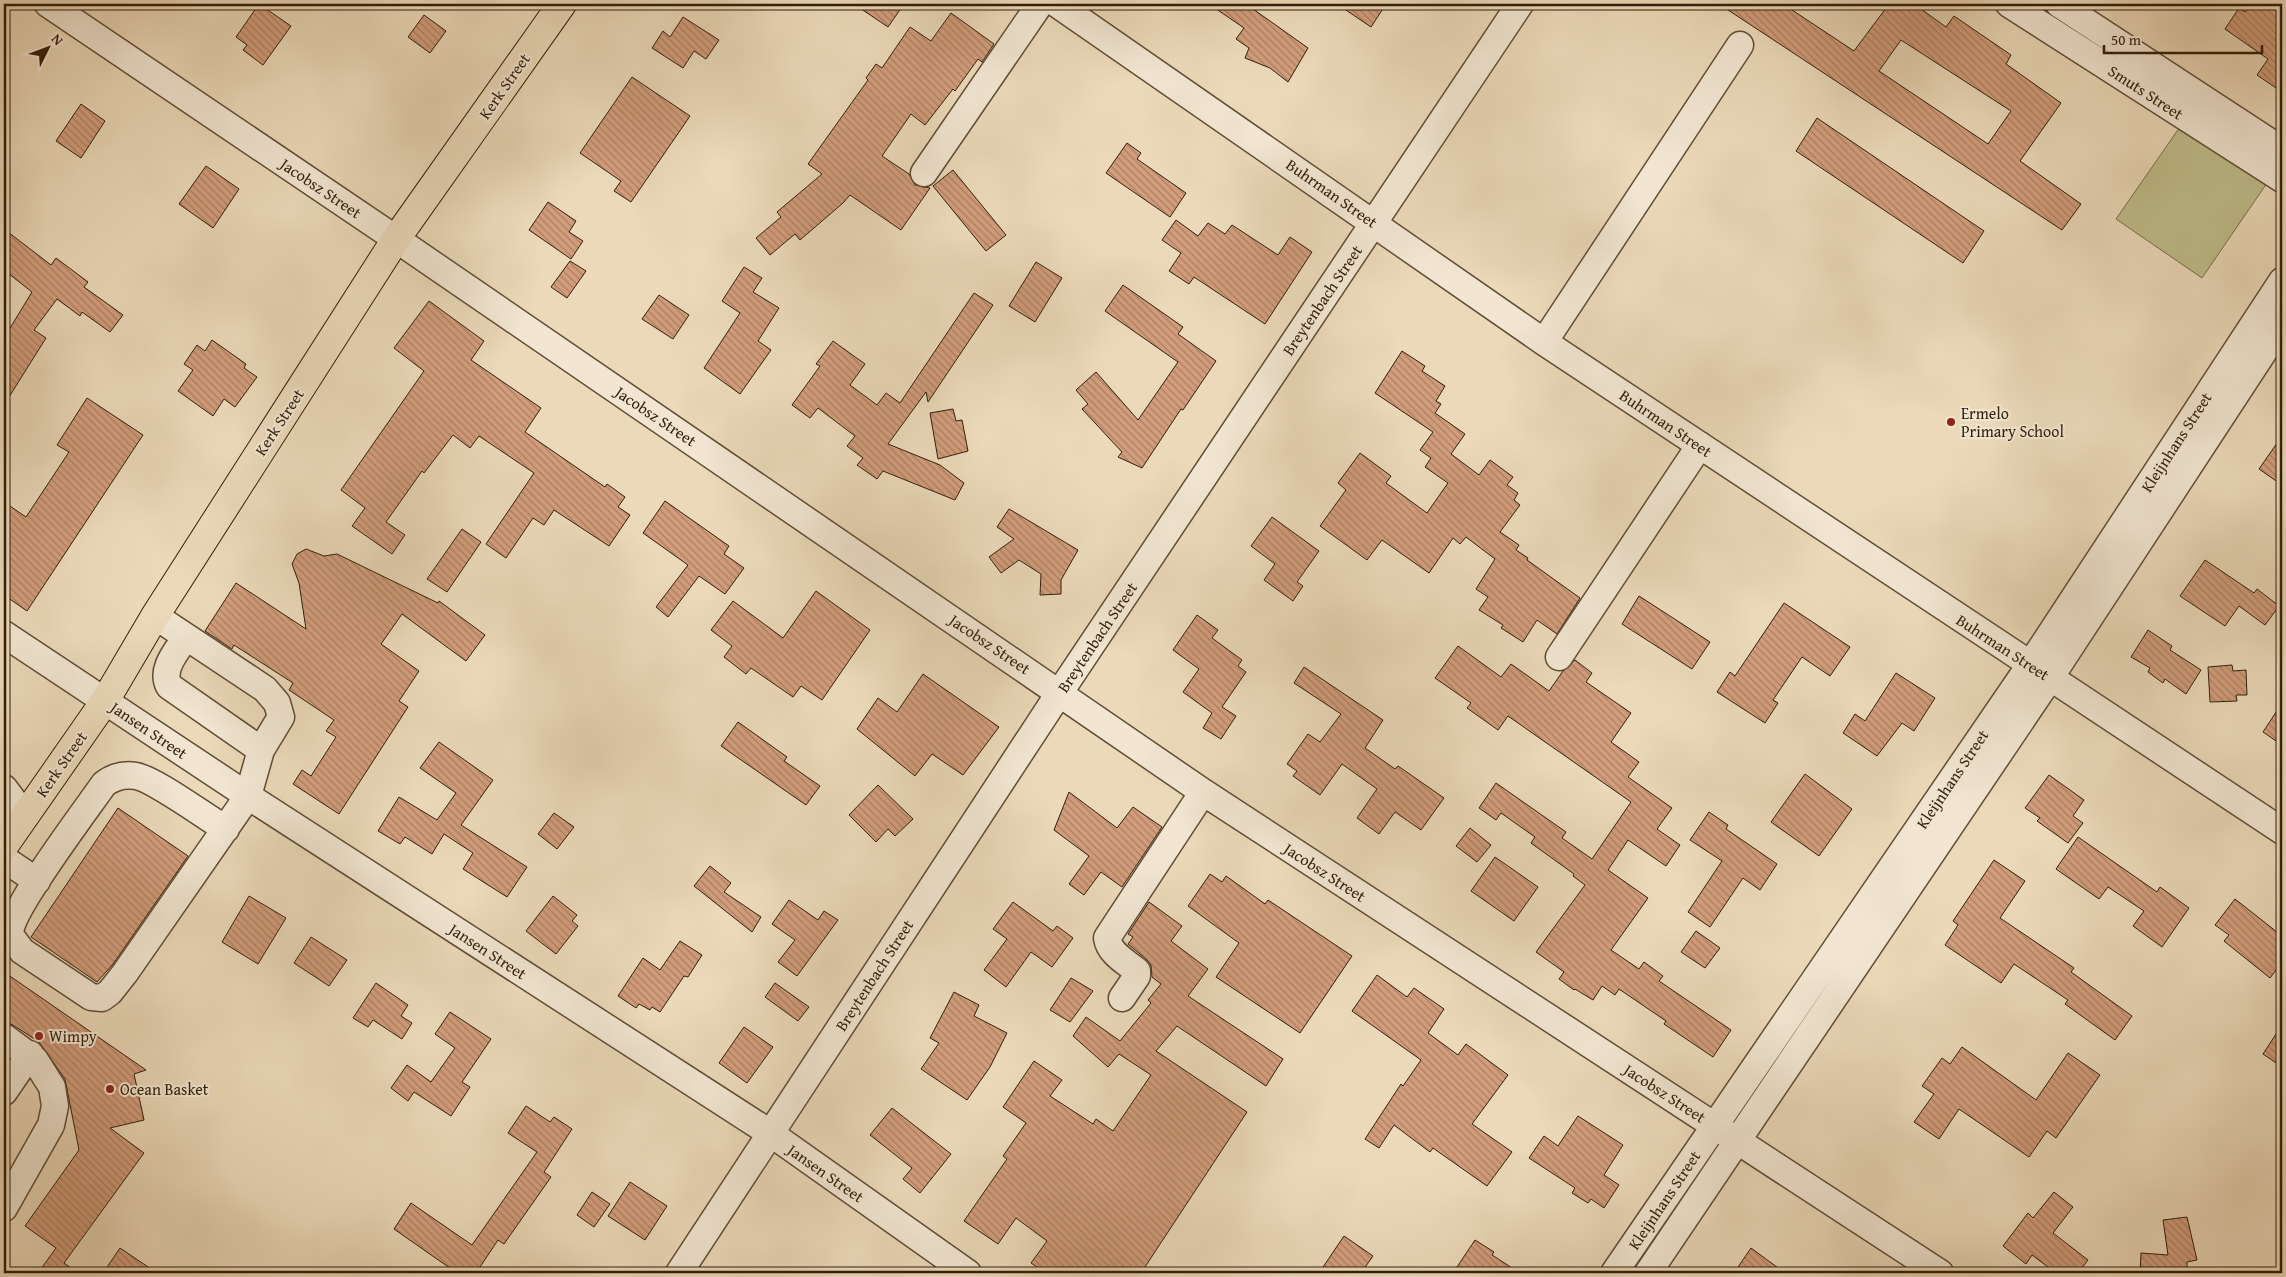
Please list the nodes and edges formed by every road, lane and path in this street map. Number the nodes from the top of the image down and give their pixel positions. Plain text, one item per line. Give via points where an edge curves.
1 (48, 4) edge
2 (562, 4) edge
3 (1040, 4) edge
4 (1056, 4) edge
5 (1520, 4) edge
6 (2009, 4) edge
7 (2059, 4) edge
8 (1740, 45) dead end
9 (2282, 150) edge
10 (924, 173) dead end
11 (2282, 179) edge
12 (1374, 222) junction
13 (396, 239) junction
14 (2282, 281) edge
15 (2282, 324) edge
16 (1544, 342) junction
17 (1700, 445) junction
18 (155, 616) junction
19 (4, 634) edge
20 (186, 637) junction
21 (1559, 657) dead end
22 (2040, 671) junction
23 (1060, 692) junction
24 (105, 701) junction
25 (261, 750) junction
26 (4, 788) edge
27 (1203, 792) junction
28 (248, 796) junction
29 (24, 816) junction
30 (226, 829) junction
31 (2282, 831) edge
32 (4, 846) edge
33 (4, 859) edge
34 (37, 881) junction
35 (1122, 998) dead end
36 (4, 1037) edge
37 (30, 1054) junction
38 (4, 1092) edge
39 (1715, 1126) junction
40 (770, 1133) junction
41 (1738, 1141) junction
42 (4, 1207) edge
43 (679, 1273) edge
44 (968, 1273) edge
45 (1614, 1273) edge
46 (1648, 1273) edge
47 (1940, 1273) edge

1 - 13 street, Jacobsz Street
2 - 13 highway, Kerk Street
3 - 10 street
4 - 12 street, Buhrman Street
5 - 12 street, Breytenbach Street
6 - 11 street, Smuts Street
7 - 9 street, Smuts Street
8 - 16 street
12 - 16 street, Buhrman Street
12 - 23 street, Breytenbach Street
13 - 18 highway, Kerk Street
13 - 23 street, Jacobsz Street
14 - 22 street, Kleijnhans Street
15 - 22 street, Kleijnhans Street
16 - 17 street, Buhrman Street
17 - 21 street
17 - 22 street, Buhrman Street
18 - 20 street
18 - 24 highway, Kerk Street
19 - 24 street, Jansen Street
20 - 25 street via 265,689 277,703 281,717
20 - 25 street via 166,669 169,686
22 - 31 street, Buhrman Street
22 - 39 street, Kleijnhans Street
22 - 41 street, Kleijnhans Street
23 - 27 street, Jacobsz Street
23 - 40 street, Breytenbach Street
24 - 28 street, Jansen Street
24 - 29 highway, Kerk Street
25 - 28 street
26 - 29 street
27 - 35 street via 1106,938 1114,953 1137,971
27 - 39 street, Jacobsz Street
28 - 30 street
28 - 40 street, Jansen Street
29 - 32 highway, Kerk Street
30 - 34 street via 145,778 116,777 104,784
30 - 34 street via 125,973 102,998 91,997 22,951 10,935 12,921
33 - 34 street
36 - 37 street
37 - 38 street
37 - 42 street via 52,1087 54,1116
39 - 41 street, Jacobsz Street
39 - 45 street, Kleijnhans Street
40 - 43 street, Breytenbach Street
40 - 44 street, Jansen Street
41 - 46 street, Kleijnhans Street
41 - 47 street, Jacobsz Street

